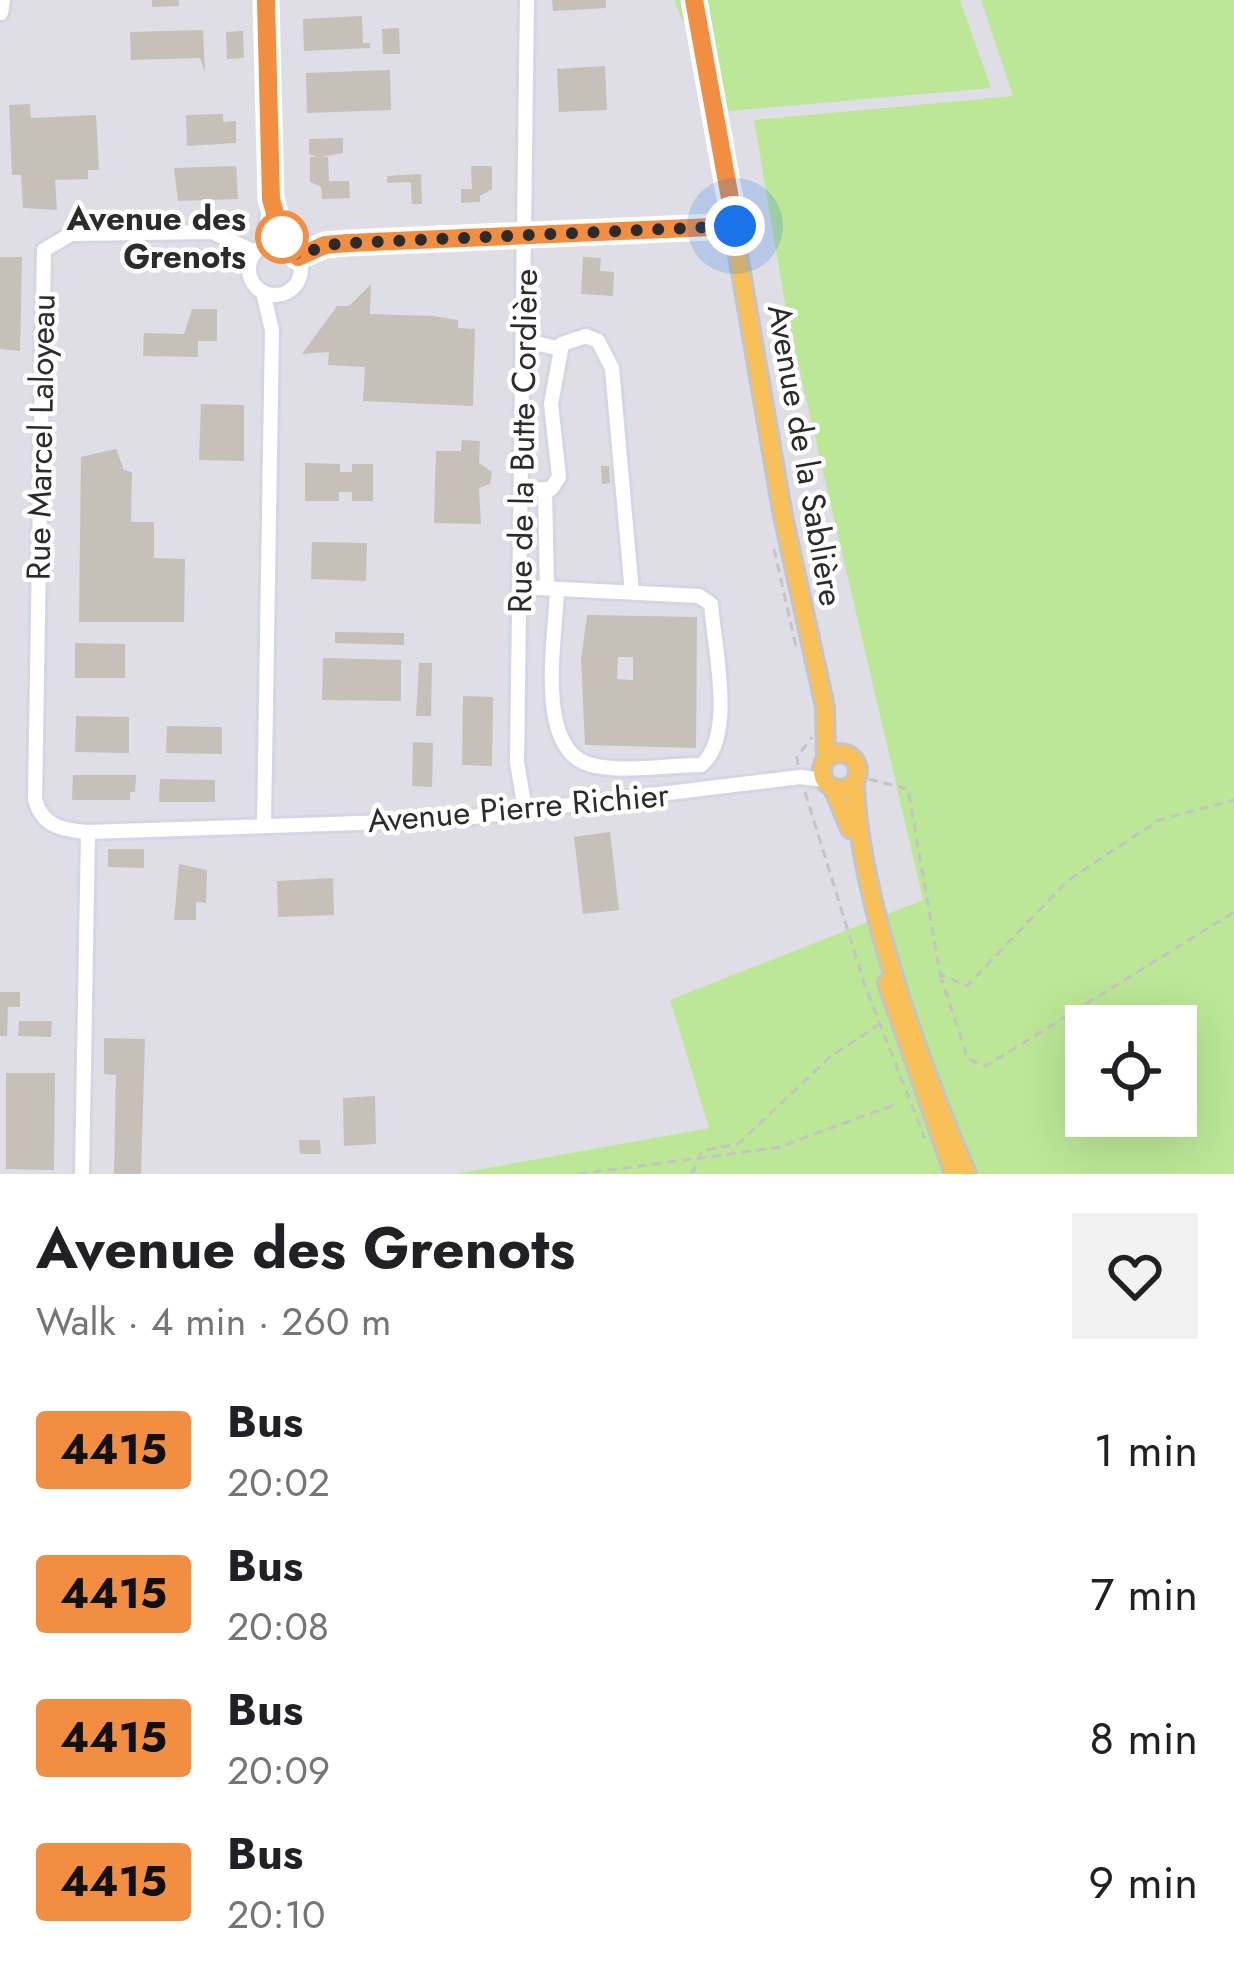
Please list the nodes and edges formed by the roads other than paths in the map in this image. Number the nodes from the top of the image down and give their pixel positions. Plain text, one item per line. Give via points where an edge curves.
1 (3, 0) edge
2 (266, 0) edge
3 (527, 0) edge
4 (694, 0) edge
5 (1, 13) edge
6 (271, 199) junction
7 (735, 226) junction
8 (525, 237) junction
9 (233, 244) junction
10 (284, 245) junction
11 (259, 249) junction
12 (298, 257) junction
13 (249, 271) junction
14 (262, 292) junction
15 (286, 293) junction
16 (272, 330) junction
17 (524, 340) junction
18 (560, 349) junction
19 (521, 490) junction
20 (545, 490) junction
21 (520, 587) junction
22 (552, 589) junction
23 (632, 593) junction
24 (825, 707) junction
25 (846, 754) junction
26 (826, 774) junction
27 (862, 780) junction
28 (526, 810) junction
29 (264, 825) junction
30 (88, 832) junction
31 (82, 1174) edge
32 (954, 1174) edge
33 (968, 1174) edge

1 - 5 street
2 - 6 street
3 - 8 street, Rue de la Butte Cordière
4 - 7 main road, Avenue de la Sablière
6 - 10 street
6 - 11 street
7 - 8 street
7 - 24 main road, Avenue de la Sablière via 783,516
8 - 12 street via 325,245
8 - 17 street, Rue de la Butte Cordière
9 - 11 street
9 - 13 street
9 - 30 street, Rue Marcel Laloyeau via 212,232 70,233 44,250 34,799 44,819
10 - 11 street
10 - 12 street
11 - 13 street
12 - 15 street via 299,280
13 - 14 street
14 - 15 street
14 - 16 street
15 - 16 street
16 - 29 street
17 - 18 street
17 - 19 street, Rue de la Butte Cordière
18 - 20 street via 551,404 561,466
18 - 23 street via 586,336 598,341 612,368
19 - 20 street
19 - 21 street, Rue de la Butte Cordière
20 - 22 street
21 - 22 street
21 - 28 street, Rue de la Butte Cordière via 517,762
22 - 23 street
22 - 23 street via 560,743 594,766 701,765 721,732 711,604 699,596
24 - 25 main road, Avenue de la Sablière
24 - 26 main road, Avenue de la Sablière
25 - 26 main road
25 - 27 main road, Avenue de la Sablière
26 - 27 main road
26 - 28 street, Avenue Pierre Richier
26 - 32 main road, Avenue de la Sablière via 849,828 893,1006
27 - 33 main road, Avenue de la Sablière via 858,825 890,954
28 - 29 street, Avenue Pierre Richier
29 - 30 street, Avenue Pierre Richier
30 - 31 street

